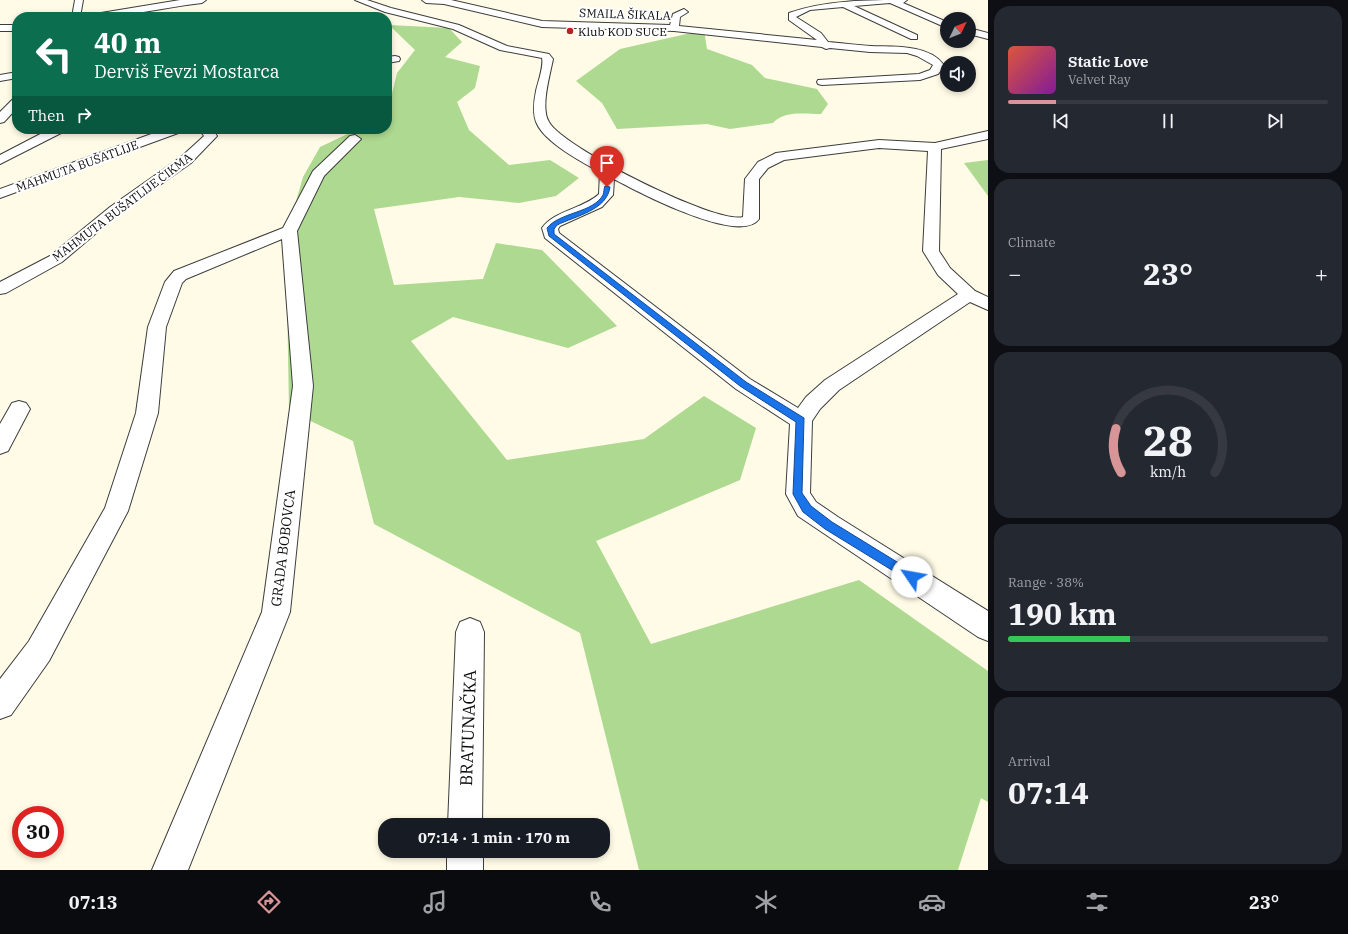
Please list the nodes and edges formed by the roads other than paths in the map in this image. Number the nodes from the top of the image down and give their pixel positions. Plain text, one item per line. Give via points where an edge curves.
1 (78, 0) edge
2 (202, 0) edge
3 (359, 0) edge
4 (426, 0) edge
5 (903, 0) edge
6 (892, 1) edge
7 (846, 5) junction
8 (77, 12) edge
9 (123, 12) edge
10 (684, 12) dead end
11 (940, 22) edge
12 (0, 28) edge
13 (12, 28) edge
14 (674, 28) junction
15 (976, 33) edge
16 (988, 36) edge
17 (914, 37) dead end
18 (825, 44) junction
19 (831, 56) dead end
20 (12, 76) edge
21 (0, 78) edge
22 (822, 82) dead end
23 (12, 106) edge
24 (0, 119) edge
25 (49, 134) edge
26 (163, 134) edge
27 (209, 134) edge
28 (988, 135) edge
29 (355, 139) dead end
30 (935, 147) junction
31 (0, 160) edge
32 (607, 171) junction
33 (0, 194) edge
34 (289, 231) junction
35 (0, 289) edge
36 (978, 300) edge
37 (19, 409) dead end
38 (801, 420) junction
39 (0, 445) edge
40 (988, 627) edge
41 (470, 632) dead end
42 (0, 704) edge
43 (465, 818) edge
44 (465, 858) edge
45 (170, 870) edge
46 (465, 870) edge

1 - 8 street
2 - 9 street
3 - 32 street via 456,27 504,48 545,56 548,59 539,115 544,126 555,137
4 - 14 street, SMAILA ŠIKALA via 444,1 542,24
5 - 6 street
6 - 7 street
6 - 11 street
7 - 17 street
7 - 18 street via 817,6 792,15 792,18 818,35
10 - 14 street via 676,16
12 - 13 street
14 - 18 street, SMAILA ŠIKALA
15 - 16 street
18 - 19 street
18 - 22 street, SMAILA ŠIKALA via 915,51 938,64 938,68 920,77
20 - 21 street
23 - 24 street
25 - 31 street
26 - 33 street, MAHMUTA BUŠATLIJE
27 - 35 street, MAHMUTA BUŠATLIJE ČIKMA via 211,136 186,160 115,210 56,259
28 - 30 street
29 - 34 street via 318,174
30 - 32 street via 879,144 781,156 763,165 752,179 751,219 744,222 732,222 679,205
30 - 36 street via 931,251 944,271
32 - 38 street via 606,195 597,204 555,223 550,228 551,235 743,384
34 - 42 street via 180,275 174,282 157,327 147,413 116,511 39,651
34 - 45 street, GRADA BOBOVCA via 296,285 303,386 276,612
36 - 38 street via 832,385 813,403
37 - 39 street
38 - 40 street via 798,494 807,509
41 - 43 street, BRATUNAČKA
44 - 46 street

